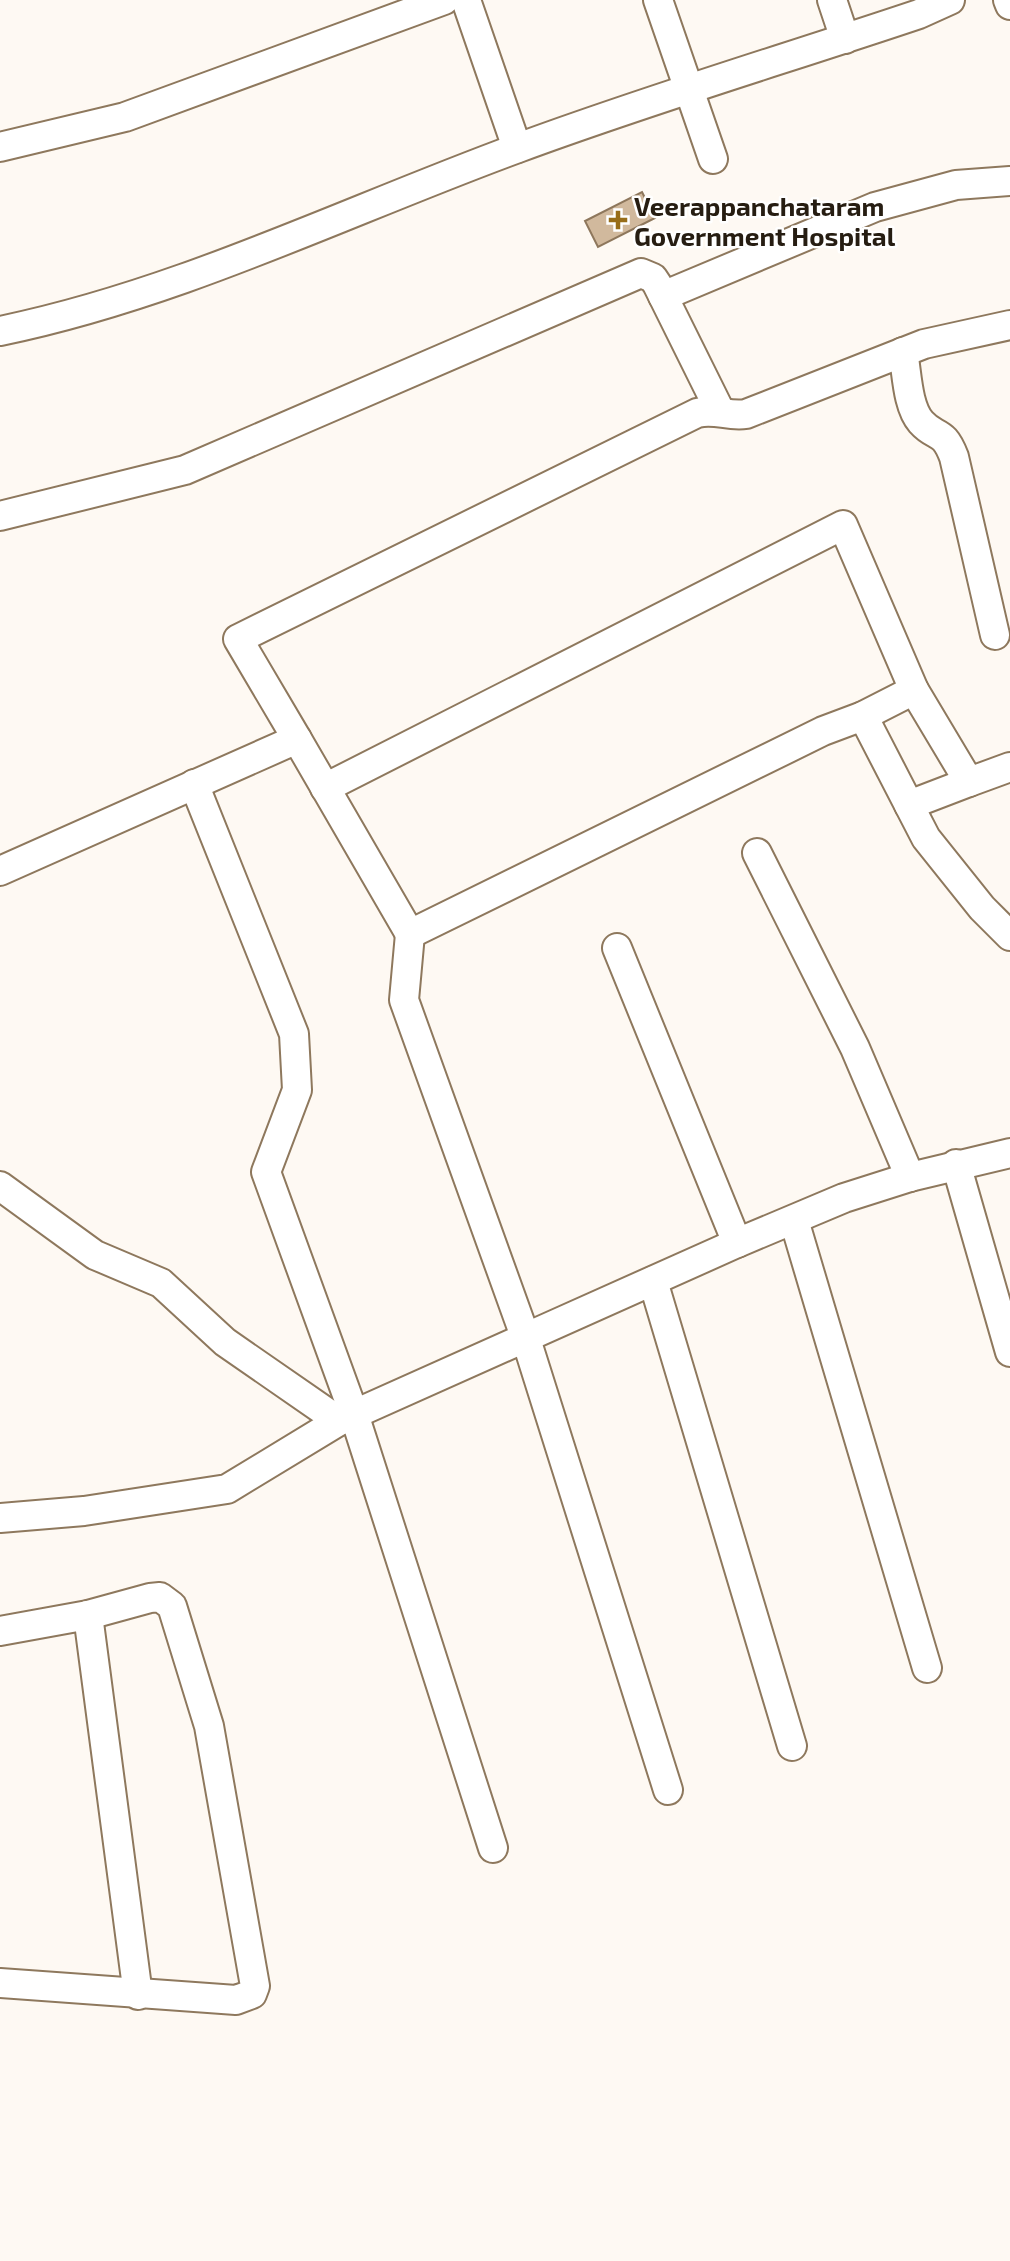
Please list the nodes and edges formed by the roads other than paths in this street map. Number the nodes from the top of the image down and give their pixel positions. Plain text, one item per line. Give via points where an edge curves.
1 (444, 0) edge
2 (466, 0) edge
3 (658, 0) edge
4 (832, 0) edge
5 (950, 0) edge
6 (1008, 0) edge
7 (1010, 5) edge
8 (845, 39) junction
9 (689, 91) junction
10 (0, 147) edge
11 (517, 148) junction
12 (713, 159) dead end
13 (1010, 181) edge
14 (663, 296) junction
15 (1010, 325) edge
16 (0, 331) edge
17 (902, 352) junction
18 (720, 411) junction
19 (0, 516) edge
20 (995, 635) dead end
21 (914, 690) junction
22 (863, 716) junction
23 (297, 739) junction
24 (1010, 766) edge
25 (969, 782) junction
26 (194, 784) junction
27 (325, 788) junction
28 (909, 805) junction
29 (757, 853) dead end
30 (0, 871) edge
31 (410, 934) junction
32 (1010, 936) edge
33 (617, 948) dead end
34 (1010, 1153) edge
35 (956, 1164) junction
36 (910, 1177) junction
37 (0, 1186) edge
38 (794, 1220) junction
39 (737, 1243) junction
40 (653, 1281) junction
41 (526, 1339) junction
42 (1010, 1352) edge
43 (347, 1418) junction
44 (0, 1518) edge
45 (88, 1615) junction
46 (0, 1631) edge
47 (928, 1668) dead end
48 (792, 1746) dead end
49 (668, 1790) dead end
50 (494, 1848) dead end
51 (0, 1983) edge
52 (138, 1995) junction

1 - 10 street via 125,117
2 - 11 street
3 - 9 street
4 - 8 street
5 - 8 street
6 - 7 street
8 - 9 street
9 - 11 street
9 - 12 street
11 - 16 street via 220,267
13 - 14 street via 956,185 875,207
14 - 18 street
14 - 19 street via 653,278 634,275 185,470
15 - 17 street
17 - 18 street via 746,414 730,416
17 - 20 street via 919,421 948,441 954,457
18 - 23 street via 697,413 238,639
21 - 22 street
21 - 25 street
21 - 27 street via 843,525
22 - 28 street
22 - 31 street via 823,731
23 - 26 street
23 - 27 street
24 - 25 street
25 - 28 street
26 - 30 street
26 - 43 street via 294,1034 297,1090 266,1172
27 - 31 street
28 - 32 street via 926,838
29 - 36 street via 855,1048
31 - 41 street via 404,1000
33 - 39 street
34 - 35 street
35 - 36 street
35 - 42 street
36 - 38 street
37 - 43 street via 95,1255 160,1283 225,1342
38 - 39 street
38 - 47 street
39 - 40 street
40 - 41 street
40 - 48 street
41 - 43 street
41 - 49 street
43 - 44 street via 227,1489 84,1511
43 - 50 street
45 - 46 street
45 - 52 street
45 - 52 street via 150,1598 160,1597 172,1606 209,1726 255,1975 251,1994 236,2000
51 - 52 street

